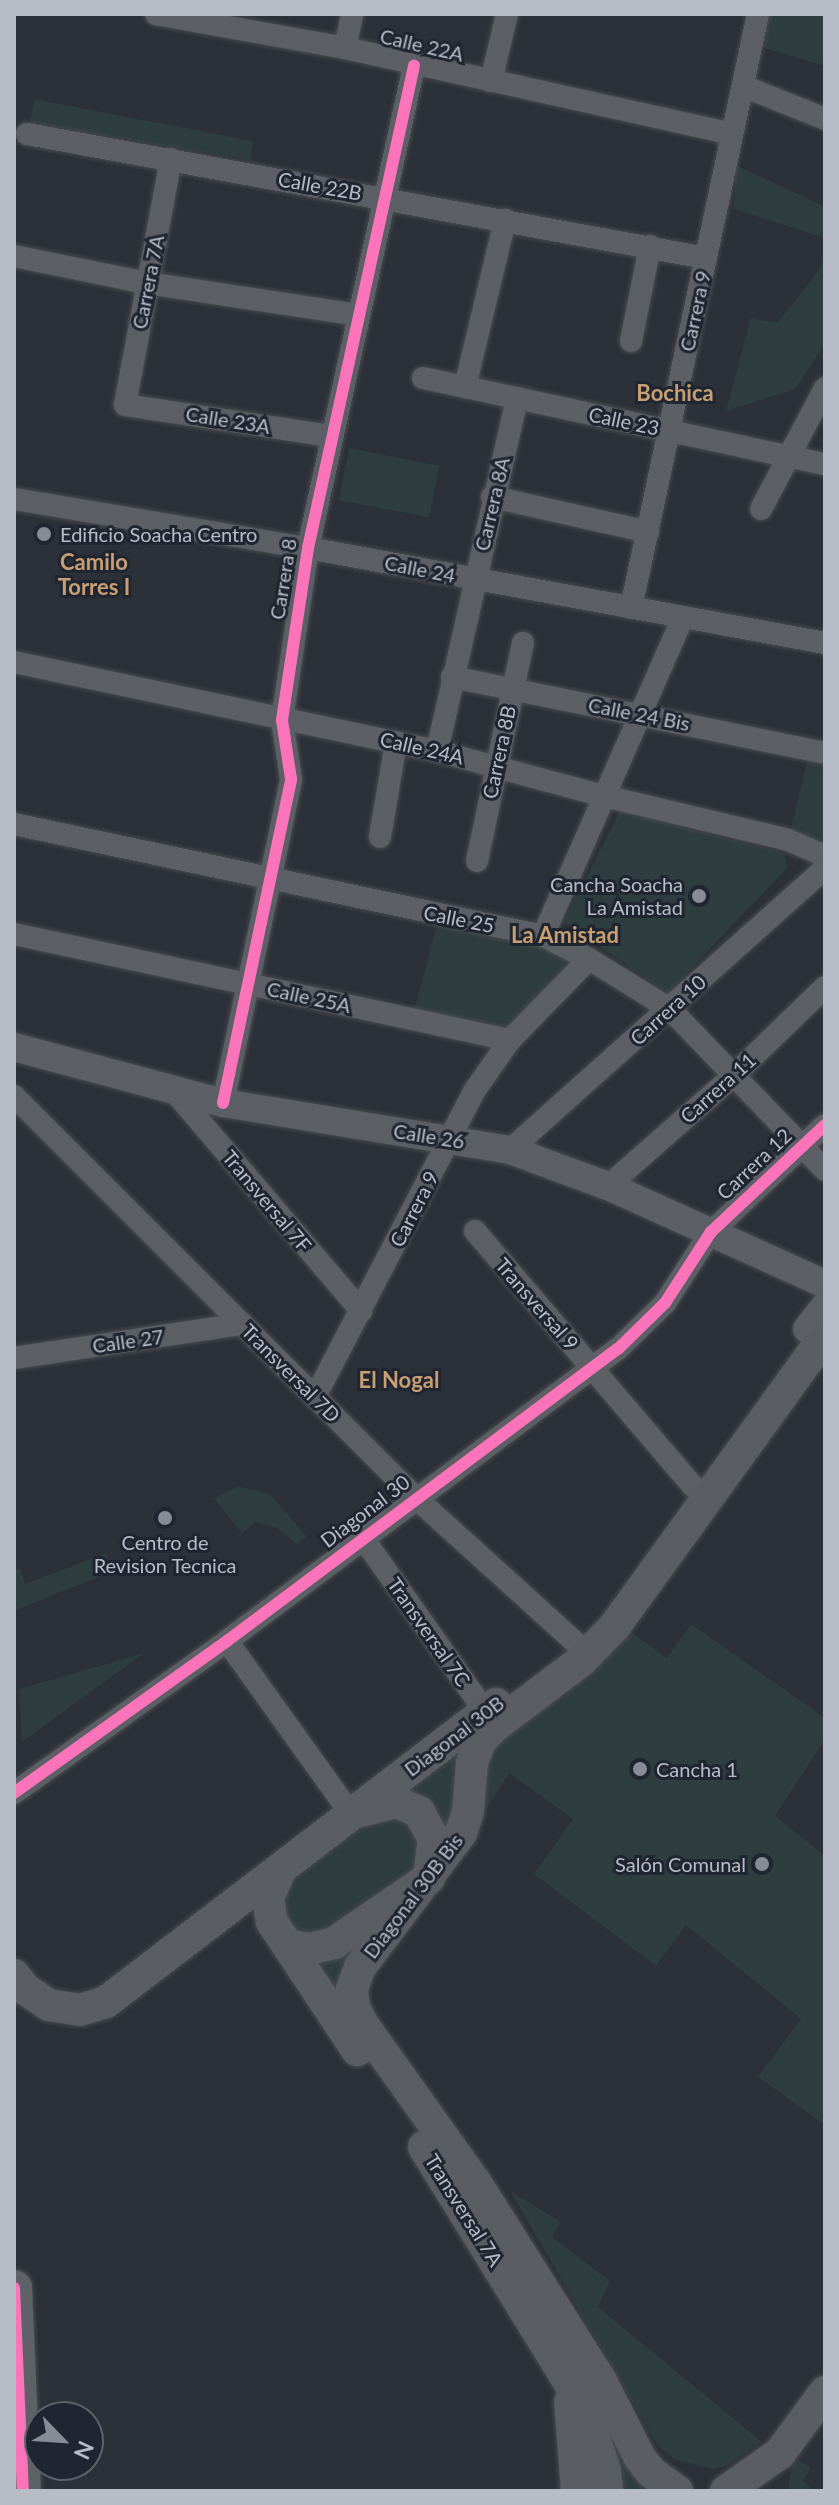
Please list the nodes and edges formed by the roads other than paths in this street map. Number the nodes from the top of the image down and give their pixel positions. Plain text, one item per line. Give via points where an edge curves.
1 (156, 14) edge
2 (352, 14) edge
3 (507, 14) edge
4 (758, 14) edge
5 (196, 18) edge
6 (345, 48) junction
7 (414, 65) junction
8 (491, 81) junction
9 (743, 86) junction
10 (825, 119) edge
11 (27, 134) dead end
12 (732, 134) junction
13 (171, 159) junction
14 (384, 198) junction
15 (505, 220) junction
16 (650, 246) junction
17 (14, 256) edge
18 (706, 258) junction
19 (147, 283) junction
20 (358, 315) junction
21 (631, 341) dead end
22 (423, 378) dead end
23 (465, 387) junction
24 (825, 388) edge
25 (517, 398) junction
26 (125, 405) joint
27 (669, 431) junction
28 (331, 436) junction
29 (789, 456) junction
30 (825, 464) edge
31 (492, 497) junction
32 (14, 499) edge
33 (761, 509) dead end
34 (648, 532) junction
35 (308, 548) junction
36 (475, 580) junction
37 (631, 608) junction
38 (683, 617) junction
39 (523, 643) dead end
40 (825, 643) edge
41 (14, 662) edge
42 (452, 677) junction
43 (513, 689) junction
44 (640, 714) junction
45 (282, 720) junction
46 (396, 742) junction
47 (437, 751) junction
48 (825, 753) edge
49 (496, 766) junction
50 (604, 796) junction
51 (14, 824) edge
52 (380, 837) dead end
53 (825, 856) edge
54 (477, 861) dead end
55 (825, 868) edge
56 (270, 879) junction
57 (14, 934) edge
58 (543, 936) junction
59 (589, 959) junction
60 (248, 984) junction
61 (825, 987) edge
62 (670, 1009) junction
63 (510, 1040) junction
64 (14, 1047) edge
65 (732, 1077) junction
66 (174, 1091) junction
67 (14, 1096) edge
68 (223, 1103) junction
69 (825, 1125) edge
70 (449, 1138) junction
71 (802, 1146) junction
72 (510, 1150) junction
73 (825, 1170) edge
74 (608, 1186) junction
75 (475, 1231) dead end
76 (711, 1232) junction
77 (825, 1284) edge
78 (361, 1311) junction
79 (242, 1324) junction
80 (819, 1332) edge
81 (14, 1358) edge
82 (592, 1368) junction
83 (315, 1397) junction
84 (693, 1486) junction
85 (416, 1498) junction
86 (363, 1538) junction
87 (227, 1641) junction
88 (575, 1642) junction
89 (490, 1719) junction
90 (14, 1793) edge
91 (351, 1814) junction
92 (281, 1868) junction
93 (429, 1878) junction
94 (288, 1945) junction
95 (14, 1975) edge
96 (355, 1976) joint
97 (14, 2288) edge
98 (560, 2364) junction
99 (825, 2392) edge
100 (780, 2453) junction
101 (23, 2491) edge
102 (577, 2491) edge
103 (607, 2491) edge
104 (677, 2491) edge
105 (726, 2491) edge
106 (770, 2491) edge

1 - 5 street, Calle 22A
2 - 6 street
3 - 8 street
4 - 9 street, Carrera 9
5 - 6 street, Calle 22A
6 - 7 street, Calle 22A
7 - 8 street, Calle 22A
7 - 14 street, Carrera 8
8 - 12 street, Calle 22A
9 - 10 street
9 - 12 street, Carrera 9
11 - 13 street, Calle 22B
12 - 18 street, Carrera 9
13 - 14 street, Calle 22B
13 - 19 street, Carrera 7A
14 - 15 street, Calle 22B
14 - 20 street, Carrera 8
15 - 16 street, Calle 22B
15 - 23 street
16 - 18 street, Calle 22B
16 - 21 street
17 - 19 street
18 - 27 street, Carrera 9
19 - 20 street
19 - 26 street, Carrera 7A
20 - 28 street, Carrera 8
22 - 23 street, Calle 23
23 - 25 street, Calle 23
24 - 29 street
25 - 27 street, Calle 23
25 - 31 street, Carrera 8A
26 - 28 street, Calle 23A
27 - 29 street, Calle 23
27 - 34 street, Carrera 9
28 - 35 street, Carrera 8
29 - 30 street, Calle 23
29 - 33 street
31 - 34 street
31 - 36 street, Carrera 8A
32 - 35 street, Calle 24
34 - 37 street, Carrera 9
35 - 36 street, Calle 24
35 - 45 street, Carrera 8
36 - 37 street, Calle 24
36 - 42 street, Carrera 8A
37 - 38 street, Calle 24
38 - 40 street, Calle 24
38 - 44 street
39 - 43 street, Carrera 8B
41 - 45 street, Calle 24A
42 - 43 street, Calle 24 Bis
42 - 47 street, Carrera 8A
43 - 44 street, Calle 24 Bis
43 - 49 street, Carrera 8B
44 - 48 street, Calle 24 Bis
44 - 50 street
45 - 46 street, Calle 24A
45 - 56 street, Carrera 8 via 291,779
46 - 47 street, Calle 24A
46 - 52 street
47 - 49 street, Calle 24A
49 - 50 street, Calle 24A
49 - 54 street, Carrera 8B
50 - 53 street, Calle 24A via 788,840
50 - 58 street
51 - 56 street, Calle 25
55 - 62 street, Carrera 10
56 - 58 street, Calle 25
56 - 60 street, Carrera 8
57 - 60 street, Calle 25A
58 - 59 street, Calle 25
59 - 62 street, Calle 25
59 - 63 street, Carrera 9
60 - 63 street, Calle 25A
60 - 68 street, Carrera 8
61 - 65 street, Carrera 11
62 - 65 street, Calle 25
62 - 72 street, Carrera 10
63 - 70 street, Carrera 9
64 - 66 street, Calle 26
65 - 71 street, Calle 25
65 - 74 street, Carrera 11
66 - 68 street, Calle 26
66 - 78 street, Transversal 7F
67 - 79 street, Transversal 7D
68 - 70 street, Calle 26
69 - 71 street, Carrera 12
70 - 72 street, Calle 26
70 - 78 street, Carrera 9
71 - 73 street, Calle 25
71 - 76 street, Carrera 12
72 - 74 street, Calle 26
74 - 76 street, Calle 26
75 - 82 street, Transversal 9
76 - 77 street, Calle 26
76 - 82 street, Diagonal 30 via 665,1303
78 - 83 street, Carrera 9
79 - 81 street, Calle 27
79 - 83 street, Transversal 7D
80 - 84 main road, Diagonal 30B
80 - 89 main road, Diagonal 30B via 615,1626 581,1661
82 - 84 street, Transversal 9
82 - 85 street, Diagonal 30
83 - 85 street, Transversal 7D
84 - 88 main road, Diagonal 30B
85 - 86 street, Diagonal 30
85 - 88 street, Transversal 7D
86 - 87 street, Diagonal 30
86 - 89 street, Transversal 7C
87 - 90 street, Diagonal 30
87 - 91 street
88 - 89 main road, Diagonal 30B
89 - 91 main road, Diagonal 30B
89 - 93 main road, Diagonal 30B Bis via 472,1763 466,1822
91 - 92 main road, Diagonal 30B
91 - 93 main road via 397,1802 419,1812 434,1839
92 - 94 main road via 270,1888 267,1911
92 - 95 main road, Diagonal 30B via 92,2008 49,2005
93 - 94 main road via 334,1943 309,1949
93 - 96 main road, Diagonal 30B Bis
94 - 98 main road, Transversal 7A via 441,2171
96 - 104 main road, Transversal 7A via 354,2007 363,2025 475,2182 601,2381 640,2458
97 - 101 main road
98 - 102 main road via 575,2435
98 - 103 main road, Transversal 7A via 585,2408
99 - 100 main road
100 - 105 main road
100 - 106 main road

